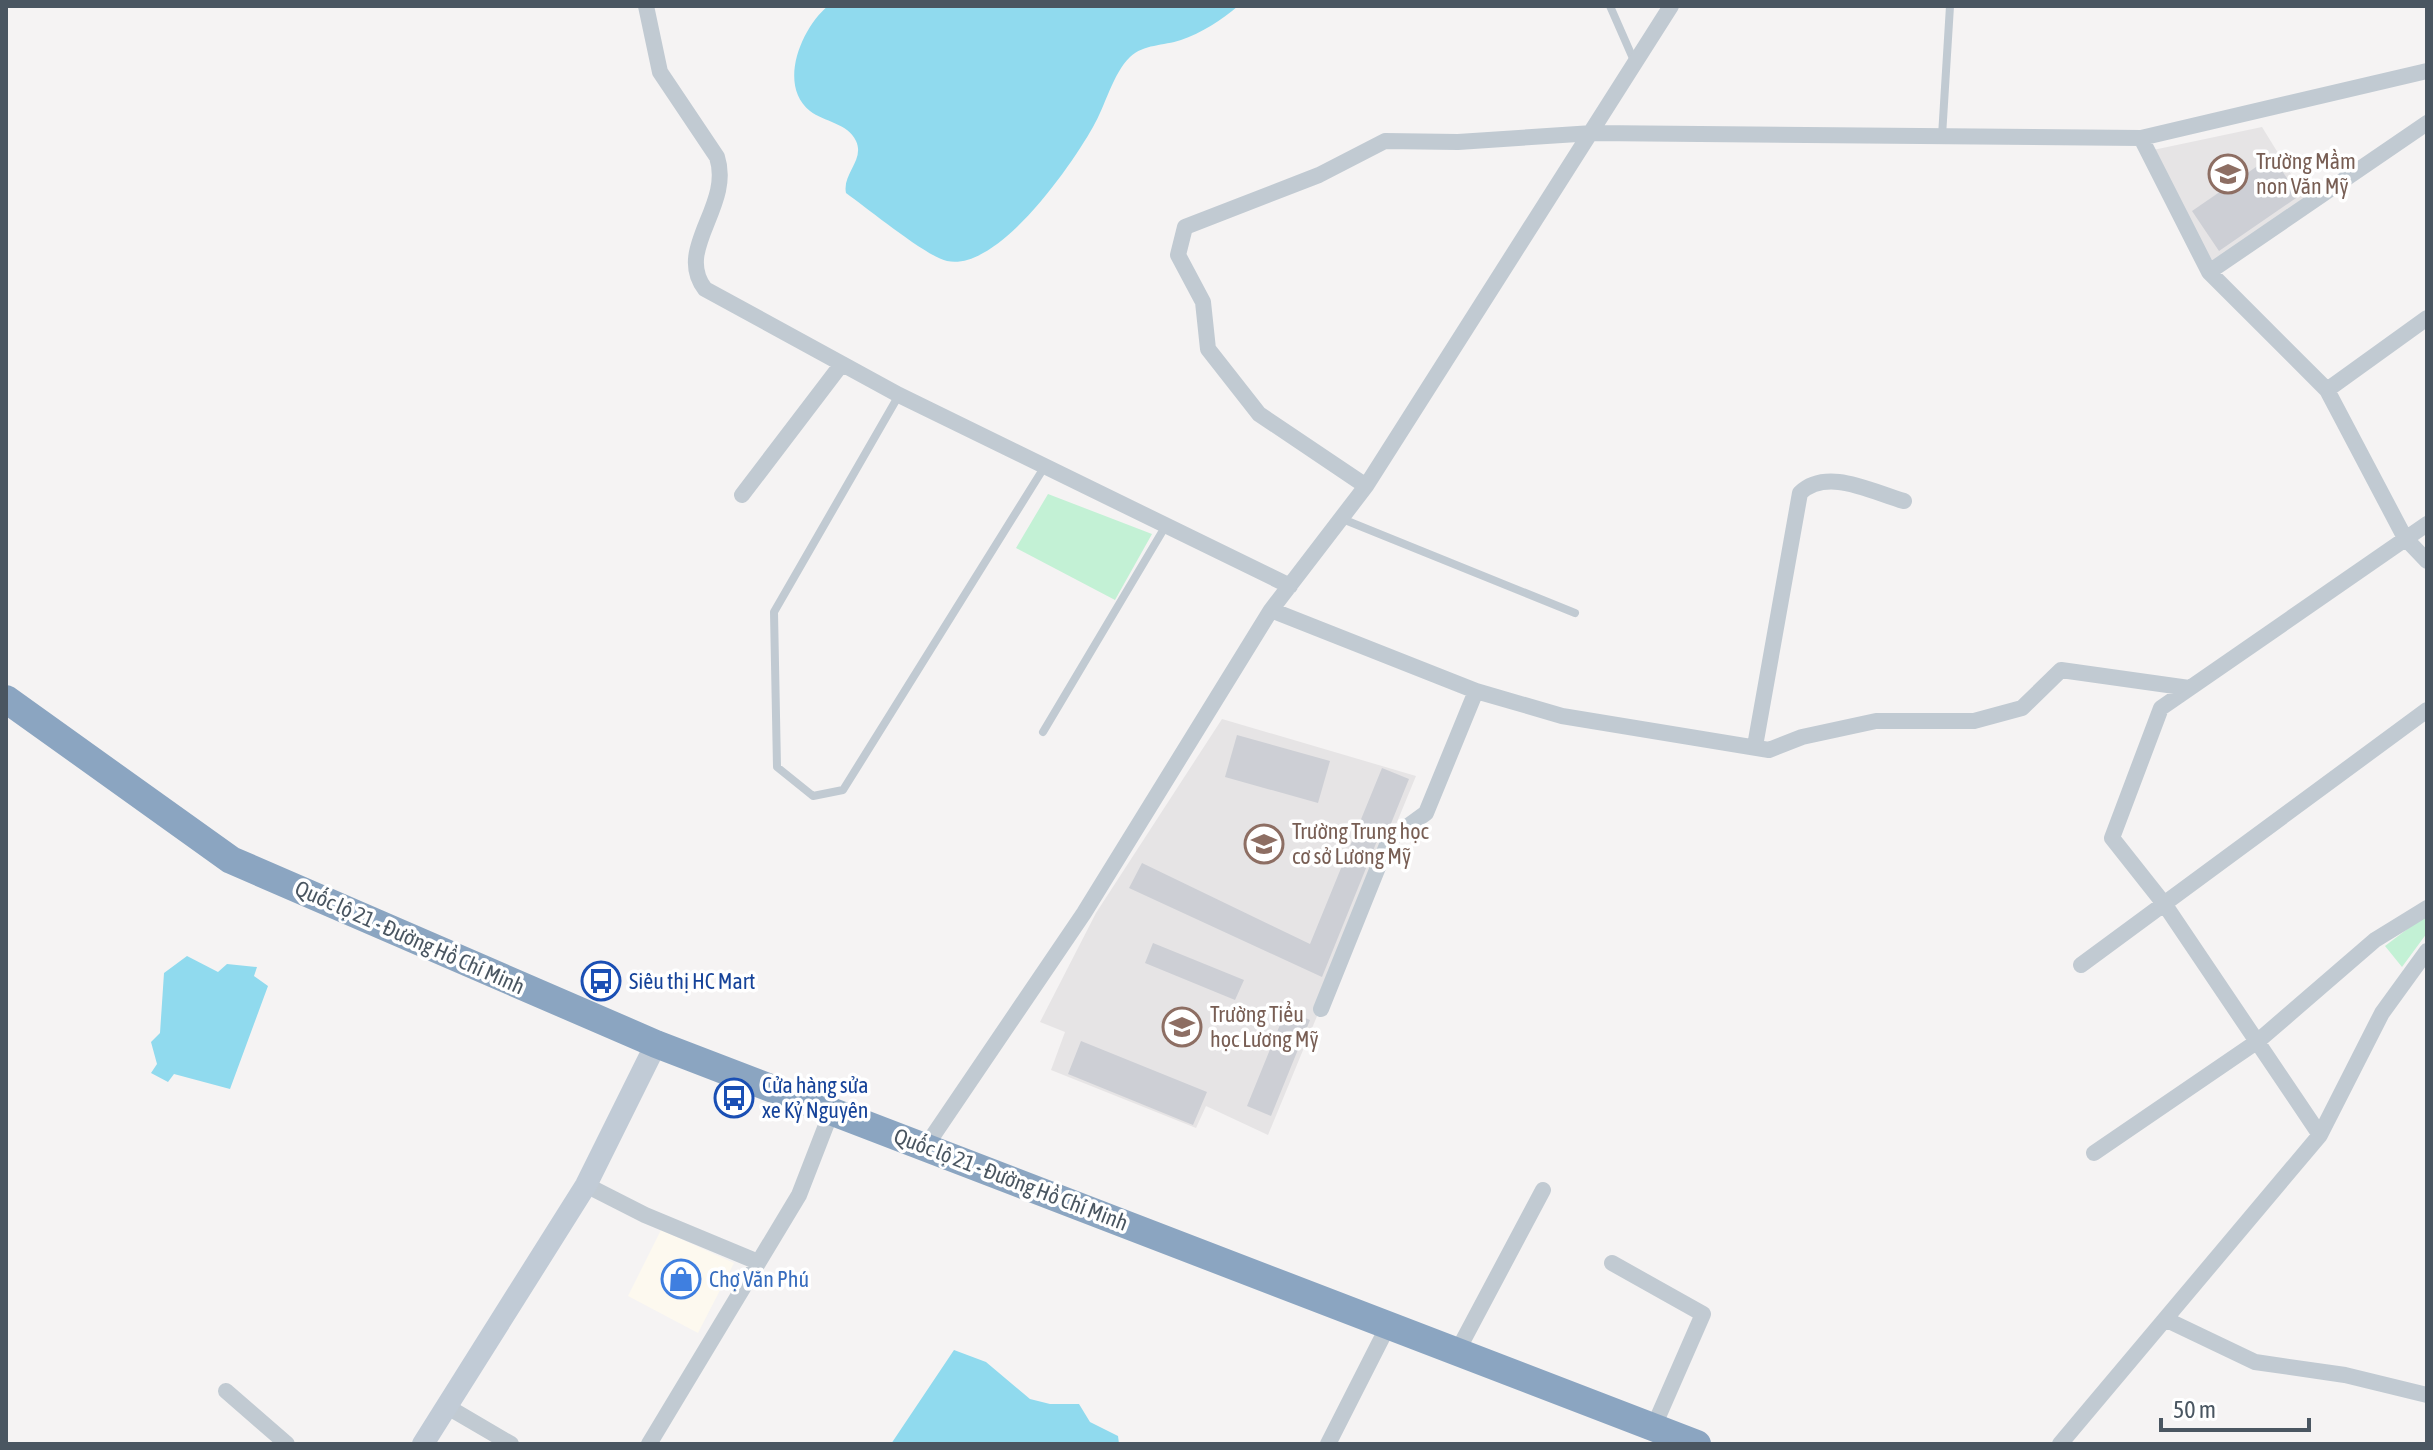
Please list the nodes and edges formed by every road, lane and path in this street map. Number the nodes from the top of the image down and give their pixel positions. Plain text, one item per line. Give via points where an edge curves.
1 (646, 6) edge
2 (1610, 6) edge
3 (1671, 6) edge
4 (1950, 6) edge
5 (1636, 64) junction
6 (2427, 71) edge
7 (2427, 123) edge
8 (1593, 133) junction
9 (1942, 136) junction
10 (2141, 138) junction
11 (2209, 272) junction
12 (2427, 318) edge
13 (841, 365) junction
14 (2327, 390) junction
15 (899, 395) junction
16 (1046, 464) junction
17 (1366, 486) junction
18 (742, 495) dead end
19 (1904, 501) dead end
20 (1339, 518) junction
21 (2427, 524) edge
22 (1165, 527) junction
23 (2405, 538) junction
24 (2427, 561) edge
25 (1290, 586) junction
26 (1271, 610) junction
27 (1575, 613) dead end
28 (2189, 688) junction
29 (1476, 691) junction
30 (6, 699) edge
31 (2427, 710) edge
32 (1043, 732) dead end
33 (1755, 746) junction
34 (2165, 905) junction
35 (2427, 908) edge
36 (2426, 955) edge
37 (2081, 965) dead end
38 (1321, 1009) dead end
39 (2258, 1041) junction
40 (656, 1044) junction
41 (832, 1110) junction
42 (2320, 1135) junction
43 (926, 1146) junction
44 (2094, 1153) dead end
45 (586, 1185) junction
46 (1543, 1190) dead end
47 (758, 1262) junction
48 (1612, 1263) dead end
49 (2167, 1320) junction
50 (1389, 1324) junction
51 (1458, 1350) junction
52 (226, 1391) dead end
53 (2427, 1395) edge
54 (446, 1406) junction
55 (1654, 1426) junction
56 (287, 1444) edge
57 (423, 1444) edge
58 (511, 1444) edge
59 (649, 1444) edge
60 (1328, 1444) edge
61 (1697, 1444) edge
62 (2060, 1444) edge

1 - 13 street via 660,72 721,170 721,186 695,257 697,278 705,289
2 - 5 lane
3 - 5 street
4 - 9 lane
5 - 8 street
6 - 10 street
7 - 11 street
8 - 9 street
8 - 17 street
8 - 17 street via 1385,141 1319,175 1185,227 1178,255 1203,302 1208,349 1259,414
9 - 10 street
10 - 11 street
11 - 14 street
12 - 14 street
13 - 15 street
13 - 18 street
14 - 23 street
15 - 16 street
15 - 16 lane via 774,612 777,767 813,796 843,790
16 - 22 street
17 - 20 street
19 - 33 street via 1828,479 1800,493
20 - 25 street
20 - 27 lane
21 - 23 street
22 - 25 street
22 - 32 lane
23 - 24 street
23 - 28 street
25 - 26 street
26 - 29 street
26 - 43 street via 1084,913
28 - 33 street via 2061,670 2022,708 1974,721 1876,721 1769,750
28 - 34 street via 2161,708 2112,838
29 - 33 street via 1562,716
29 - 38 street via 1426,813 1393,834 1384,851
30 - 40 highway, Quốc lộ 21 - Đường Hồ Chí Minh via 231,860
31 - 34 street
34 - 37 street
34 - 39 street
35 - 39 street via 2375,940
36 - 42 street via 2382,1013
39 - 42 street
39 - 44 street
40 - 41 highway, Quốc lộ 21 - Đường Hồ Chí Minh
40 - 45 street
41 - 43 highway, Quốc lộ 21 - Đường Hồ Chí Minh
41 - 47 street via 799,1195
42 - 49 street
43 - 50 highway, Quốc lộ 21 - Đường Hồ Chí Minh
45 - 47 street
45 - 54 street
46 - 51 street
47 - 59 street
48 - 55 street via 1703,1314
49 - 53 street via 2255,1362 2345,1375
49 - 62 street
50 - 51 highway, Quốc lộ 21 - Đường Hồ Chí Minh
50 - 60 street
51 - 55 highway, Quốc lộ 21 - Đường Hồ Chí Minh
52 - 56 street
54 - 57 street
54 - 58 street
55 - 61 highway, Quốc lộ 21 - Đường Hồ Chí Minh

